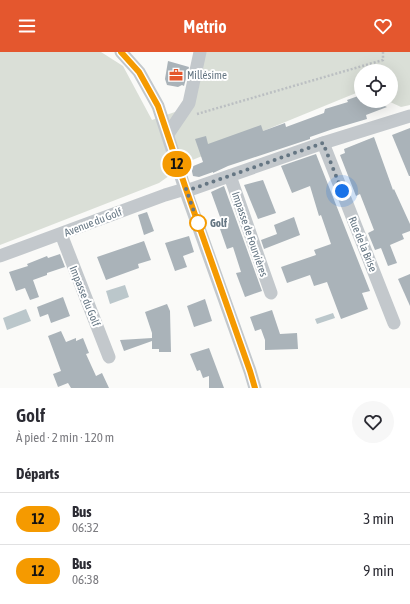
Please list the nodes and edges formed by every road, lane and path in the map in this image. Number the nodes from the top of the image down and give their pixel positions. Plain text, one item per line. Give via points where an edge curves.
1 (121, 52) edge
2 (200, 52) edge
3 (383, 52) edge
4 (196, 114) dead end
5 (410, 116) edge
6 (168, 134) junction
7 (323, 143) junction
8 (230, 176) junction
9 (186, 189) junction
10 (60, 234) junction
11 (0, 256) edge
12 (271, 293) dead end
13 (394, 323) dead end
14 (109, 357) dead end
15 (254, 388) edge

1 - 6 street via 143,78 158,106
2 - 6 street via 189,103
3 - 4 path via 384,60
5 - 7 street, Avenue du Golf
6 - 9 street
7 - 8 street, Avenue du Golf
7 - 13 street, Rue de la Brise
8 - 9 street, Avenue du Golf
8 - 12 street, Impasse de Fourvières
9 - 10 street, Avenue du Golf
9 - 15 street
10 - 11 street, Avenue du Golf
10 - 14 street, Impasse du Golf

